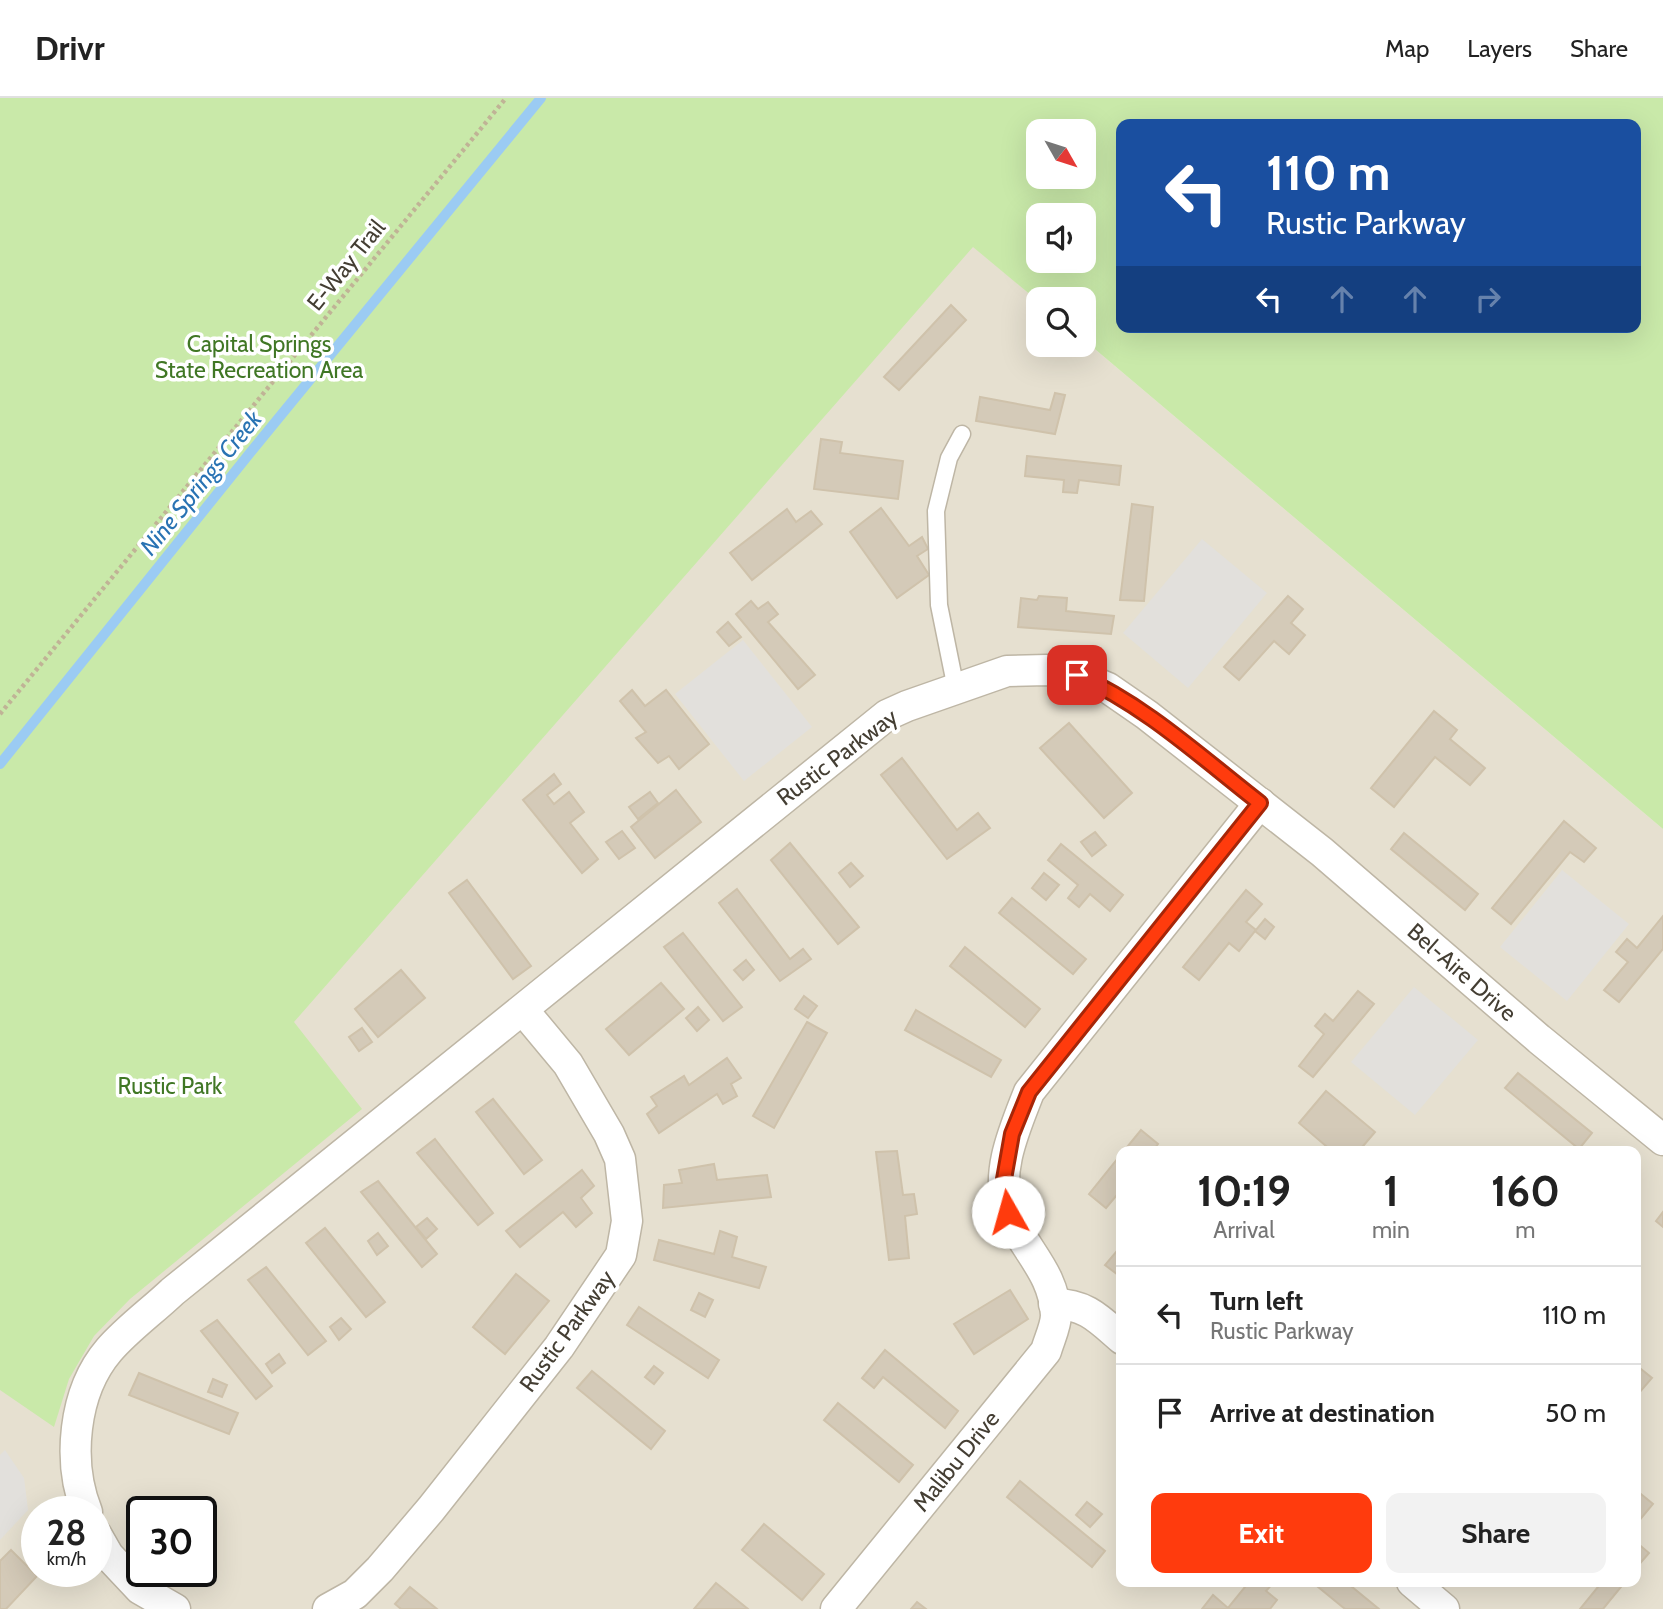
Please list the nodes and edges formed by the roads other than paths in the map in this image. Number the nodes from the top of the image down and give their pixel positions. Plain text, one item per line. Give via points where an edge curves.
1 (961, 434) dead end
2 (956, 689) junction
3 (1260, 803) junction
4 (523, 1010) junction
5 (1663, 1140) edge
6 (1054, 1304) junction
7 (1116, 1334) edge
8 (80, 1496) edge
9 (112, 1559) edge
10 (1418, 1587) edge
11 (175, 1609) edge
12 (328, 1609) edge
13 (835, 1609) edge
14 (1444, 1609) edge

1 - 2 lane via 949,458 936,510 939,606
2 - 3 street, Rustic Parkway via 1007,671 1077,675 1108,688 1147,715
2 - 4 street, Rustic Parkway via 887,715
3 - 5 street, Bel-Aire Drive
3 - 6 street via 1029,1092 1012,1134 1004,1179 1008,1212 1042,1267
4 - 8 street, Rustic Parkway via 172,1292 109,1349 90,1377 80,1406 76,1443
4 - 12 street, Rustic Parkway via 568,1064 620,1159 627,1221 621,1255 559,1347 431,1509 355,1594
6 - 7 street via 1083,1308
6 - 13 street, Malibu Drive via 1056,1317 1046,1351
9 - 11 street via 140,1589
10 - 14 street

